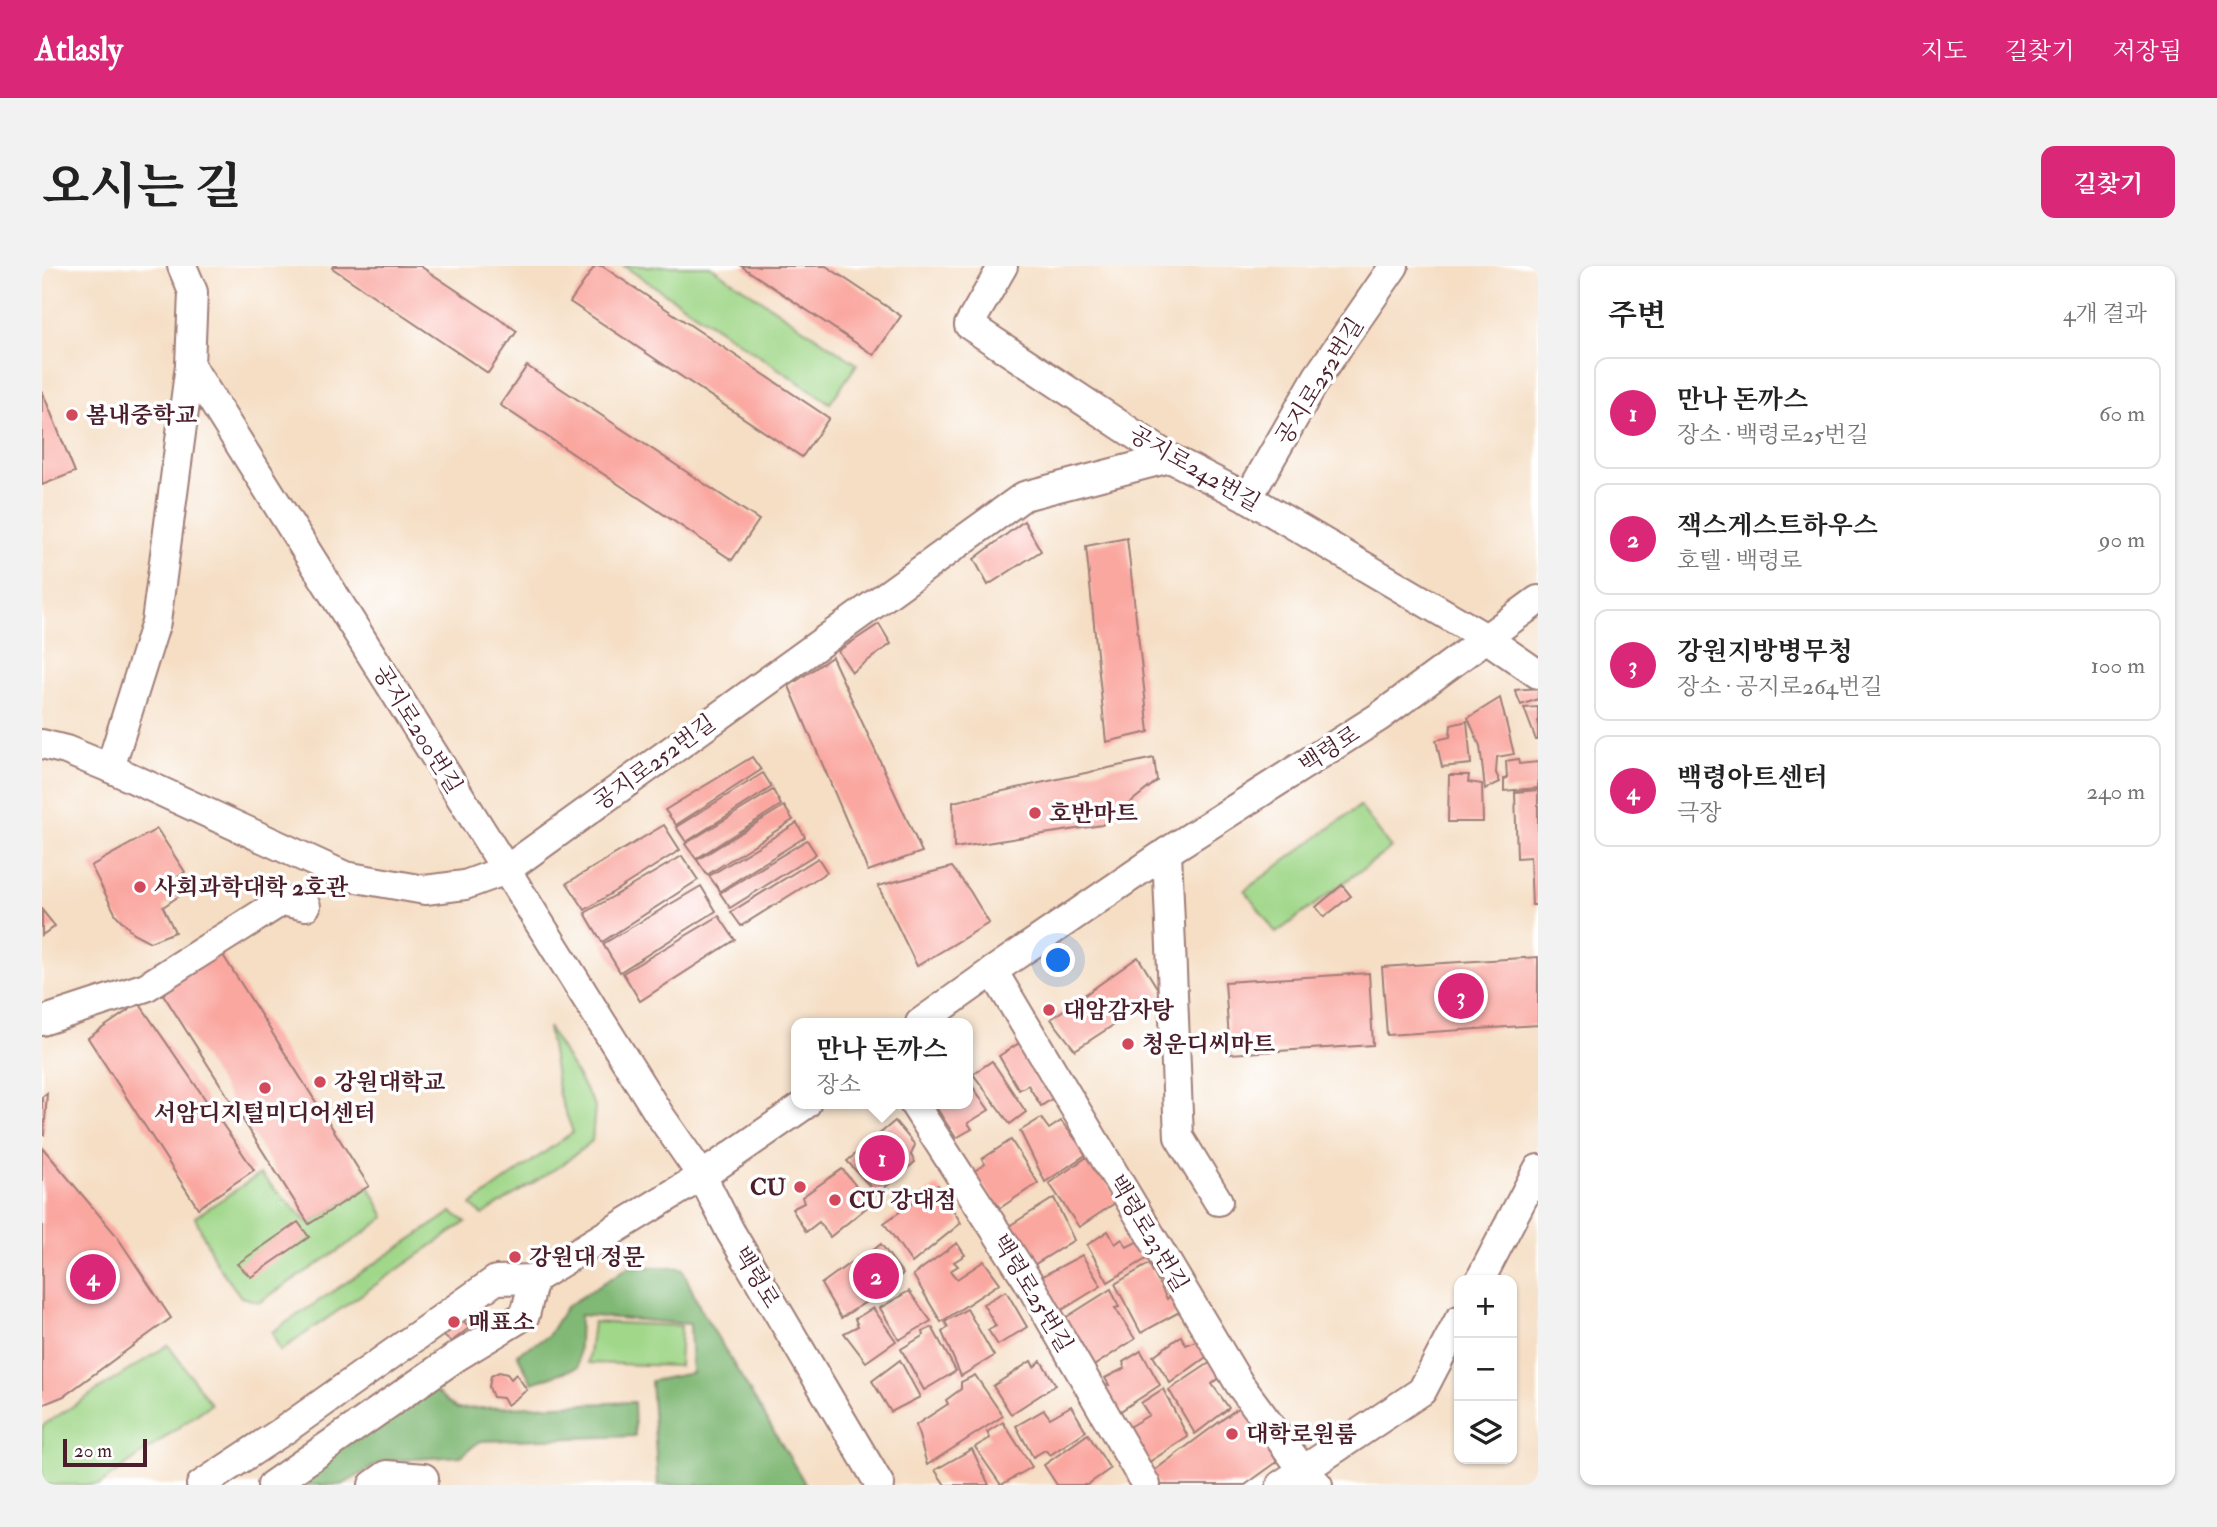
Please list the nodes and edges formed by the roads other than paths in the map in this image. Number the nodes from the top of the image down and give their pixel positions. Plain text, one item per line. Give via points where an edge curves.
1 (181, 266) edge
2 (1003, 266) edge
3 (1395, 266) edge
4 (190, 365) junction
5 (1170, 458) junction
6 (1248, 498) junction
7 (1538, 600) edge
8 (1486, 638) junction
9 (1538, 674) edge
10 (42, 744) edge
11 (110, 768) junction
12 (1167, 852) junction
13 (506, 870) junction
14 (306, 906) dead end
15 (992, 971) junction
16 (927, 1018) edge
17 (42, 1021) edge
18 (799, 1109) edge
19 (917, 1109) edge
20 (1538, 1169) edge
21 (702, 1177) junction
22 (1218, 1201) dead end
23 (1483, 1275) edge
24 (534, 1279) junction
25 (1454, 1330) edge
26 (424, 1478) dead end
27 (1301, 1480) edge
28 (201, 1485) edge
29 (272, 1485) edge
30 (373, 1485) edge
31 (880, 1485) edge
32 (1146, 1485) edge

1 - 4 street via 193,292
2 - 5 street, 공지로242번길 via 969,326
3 - 6 street, 공지로252번길 via 1318,376
4 - 11 street via 156,622
4 - 13 street, 공지로200번길
5 - 6 street, 공지로242번길
5 - 13 street, 공지로252번길 via 1024,496
6 - 8 street, 공지로242번길
7 - 8 street, 백령로
8 - 9 street
8 - 12 street, 백령로 via 1379,717
10 - 11 street, 공지로252번길
11 - 13 street, 공지로252번길 via 345,876 425,890 465,885
12 - 15 street, 백령로
12 - 22 street via 1179,1138
13 - 21 street, 공지로200번길
14 - 17 street via 282,901 146,987
15 - 16 street, 백령로
15 - 27 street, 백령로23번길
18 - 21 street
19 - 32 street, 백령로25번길 via 1028,1281
20 - 23 street
21 - 24 street
21 - 31 street, 백령로
24 - 28 street via 496,1280
24 - 29 street via 525,1315 456,1357
25 - 27 street via 1422,1391
26 - 30 street via 387,1475

